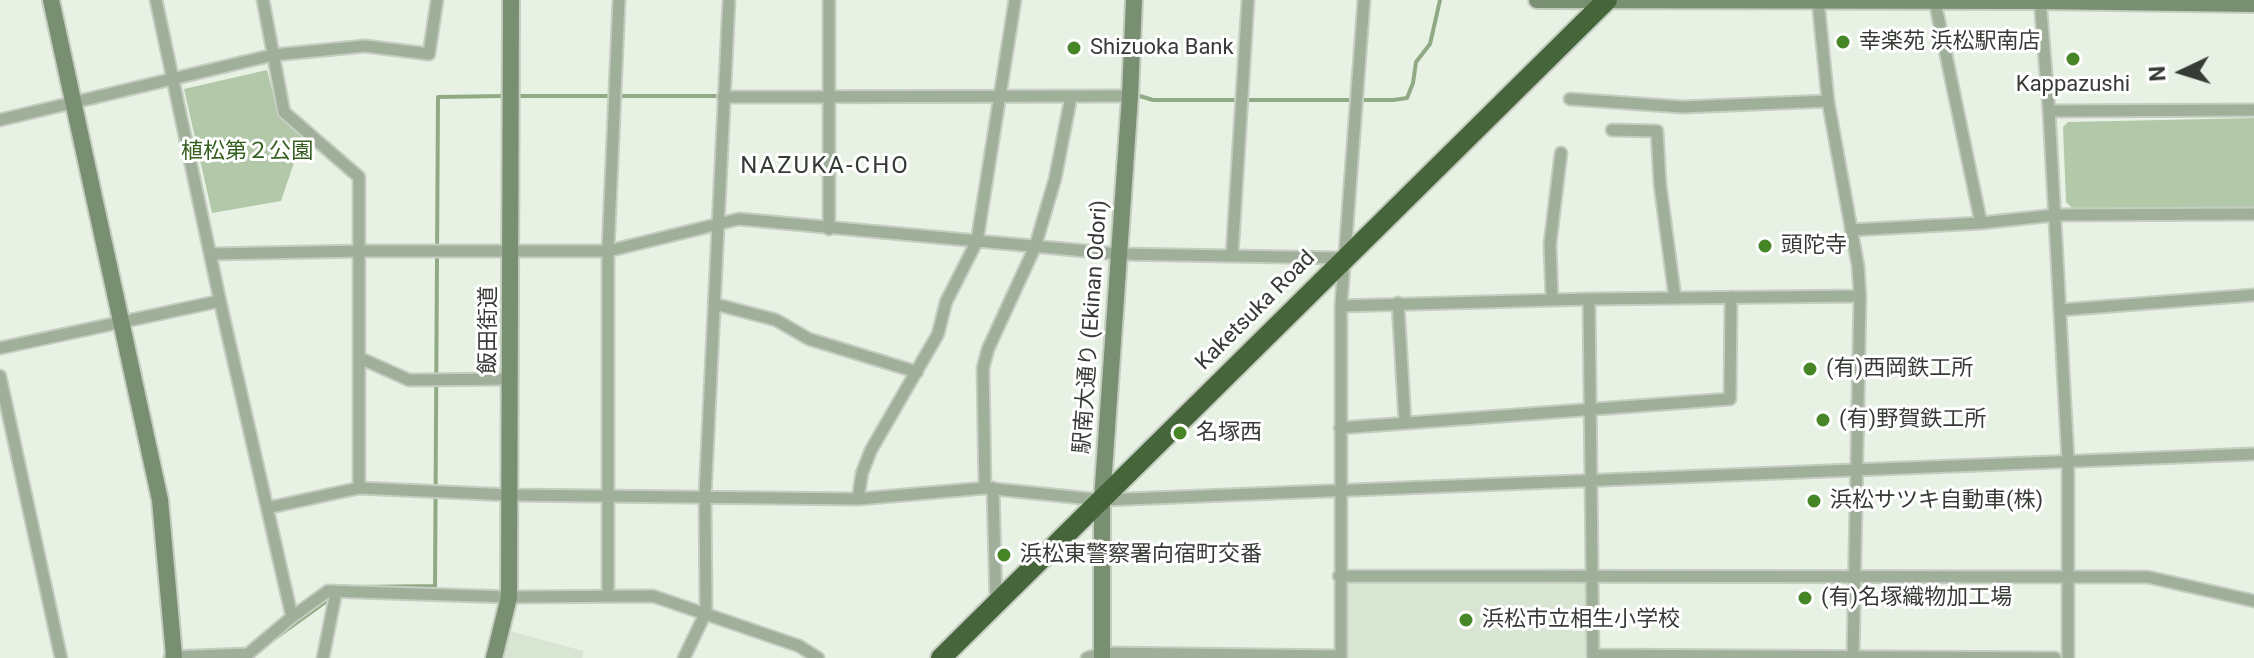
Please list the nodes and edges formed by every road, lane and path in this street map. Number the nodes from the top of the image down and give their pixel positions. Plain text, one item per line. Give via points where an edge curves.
1 (51, 0) edge
2 (156, 0) edge
3 (263, 0) edge
4 (437, 0) edge
5 (511, 0) edge
6 (619, 0) edge
7 (729, 0) edge
8 (829, 0) edge
9 (1015, 0) edge
10 (1134, 0) edge
11 (1248, 0) edge
12 (1364, 0) edge
13 (1537, 0) edge
14 (2040, 0) edge
15 (1606, 1) edge
16 (1818, 1) edge
17 (1935, 2) junction
18 (2254, 4) edge
19 (273, 55) junction
20 (173, 78) junction
21 (1130, 96) junction
22 (723, 97) junction
23 (1000, 97) junction
24 (1071, 97) junction
25 (828, 98) junction
26 (1570, 99) dead end
27 (1828, 101) junction
28 (73, 103) junction
29 (2254, 110) edge
30 (2049, 111) junction
31 (0, 120) edge
32 (1612, 130) dead end
33 (1561, 153) dead end
34 (2254, 214) edge
35 (2055, 215) junction
36 (1981, 223) junction
37 (719, 224) junction
38 (829, 229) junction
39 (1851, 230) junction
40 (977, 241) junction
41 (1035, 247) junction
42 (511, 250) junction
43 (361, 251) junction
44 (608, 251) junction
45 (211, 254) junction
46 (1119, 254) junction
47 (1232, 256) junction
48 (1343, 258) junction
49 (2254, 295) edge
50 (1860, 296) junction
51 (1731, 297) junction
52 (1675, 298) junction
53 (1589, 299) junction
54 (1552, 300) junction
55 (220, 301) junction
56 (1398, 303) junction
57 (715, 304) junction
58 (1341, 306) junction
59 (2060, 310) junction
60 (122, 322) junction
61 (0, 348) edge
62 (360, 358) junction
63 (917, 372) junction
64 (0, 376) edge
65 (511, 379) junction
66 (1591, 409) junction
67 (1405, 423) junction
68 (1340, 428) junction
69 (2254, 454) edge
70 (2068, 460) junction
71 (1857, 470) junction
72 (1593, 481) junction
73 (359, 488) junction
74 (989, 488) junction
75 (1340, 491) junction
76 (510, 495) junction
77 (606, 495) junction
78 (705, 496) junction
79 (858, 499) junction
80 (1102, 500) junction
81 (267, 508) junction
82 (1593, 575) junction
83 (1339, 576) junction
84 (1853, 576) junction
85 (2067, 577) junction
86 (336, 592) junction
87 (608, 595) junction
88 (509, 597) junction
89 (2254, 601) edge
90 (996, 603) junction
91 (706, 612) junction
92 (292, 617) junction
93 (1097, 656) edge
94 (172, 657) edge
95 (1341, 657) edge
96 (1593, 657) edge
97 (1853, 657) edge
98 (61, 658) edge
99 (323, 658) edge
100 (494, 658) edge
101 (684, 658) edge
102 (818, 658) edge
103 (941, 658) edge
104 (2055, 658) edge
105 (2068, 658) edge

1 - 28 street
2 - 20 street
3 - 19 street
4 - 19 street via 429,54 365,46
5 - 42 street, 飯田街道
6 - 44 street
7 - 22 street
8 - 25 street
9 - 23 street
10 - 21 street, 駅南大通り (Ekinan Odori)
11 - 47 street
12 - 48 street
13 - 15 street
14 - 17 street
14 - 18 street
14 - 30 street
15 - 16 street
15 - 48 highway, Kaketsuka Road
16 - 17 street
16 - 27 street
17 - 36 street
19 - 20 street
19 - 43 street via 284,112 359,177
20 - 28 street
20 - 45 street
21 - 24 street
21 - 46 street, 駅南大通り (Ekinan Odori)
22 - 25 street
22 - 37 street
23 - 24 street
23 - 25 street
23 - 40 street
24 - 41 street
25 - 38 street
26 - 27 street via 1683,107
27 - 39 street
28 - 31 street
28 - 60 street
29 - 30 street
30 - 35 street
32 - 52 street via 1657,131
33 - 54 street via 1550,244
34 - 35 street
35 - 36 street
35 - 59 street
36 - 39 street
37 - 38 street via 739,219
37 - 44 street
37 - 57 street
38 - 40 street
39 - 50 street
40 - 41 street
40 - 63 street
41 - 46 street
41 - 74 street via 983,368
42 - 43 street
42 - 44 street
42 - 65 street, 飯田街道
43 - 45 street
43 - 62 street
44 - 77 street
45 - 55 street
46 - 47 street
46 - 80 street, 駅南大通り (Ekinan Odori)
47 - 48 street
48 - 58 street
48 - 80 highway, Kaketsuka Road
49 - 59 street
50 - 51 street
50 - 71 street
51 - 52 street
51 - 66 street via 1730,399
52 - 53 street
53 - 54 street
53 - 66 street
54 - 56 street
55 - 60 street
55 - 81 street
56 - 58 street
56 - 67 street
57 - 63 street via 776,320 809,339
57 - 78 street
58 - 68 street
59 - 70 street
60 - 61 street
60 - 94 street via 160,500
62 - 65 street via 409,380
62 - 73 street
63 - 79 street via 871,450
64 - 98 street
65 - 76 street, 飯田街道
66 - 67 street
66 - 72 street
67 - 68 street
68 - 75 street
69 - 70 street
70 - 71 street
70 - 85 street
71 - 72 street
71 - 84 street
72 - 75 street
72 - 82 street
73 - 76 street
73 - 81 street
74 - 79 street
74 - 80 street
74 - 90 street
75 - 80 street
75 - 83 street
76 - 77 street
76 - 88 street, 飯田街道
77 - 78 street
77 - 87 street
78 - 79 street
78 - 91 street
80 - 90 highway, Kaketsuka Road
80 - 93 street, 駅南大通り (Ekinan Odori)
81 - 92 street
82 - 83 street
82 - 84 street
82 - 96 street
83 - 95 street
84 - 85 street
84 - 97 street
85 - 89 street via 2148,577
85 - 105 street
86 - 88 street
86 - 92 street via 328,591
86 - 99 street
87 - 88 street
87 - 91 street via 653,596
88 - 100 street, 飯田街道
90 - 103 highway, Kaketsuka Road
91 - 101 street
91 - 102 street
92 - 94 street via 248,654
93 - 95 street
96 - 97 street
97 - 104 street

